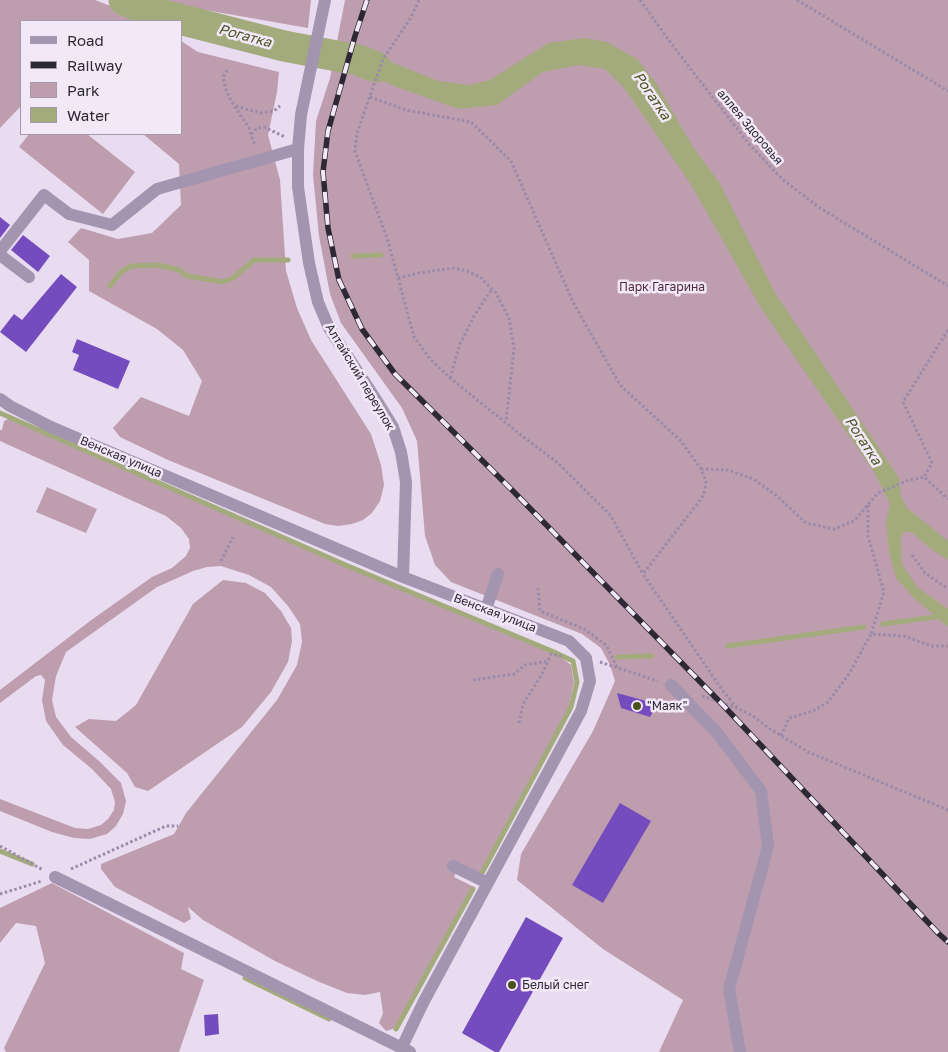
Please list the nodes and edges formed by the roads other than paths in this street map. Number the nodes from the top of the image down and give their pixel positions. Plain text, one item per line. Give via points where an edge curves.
1 (325, 0) edge
2 (298, 149) junction
3 (0, 251) edge
4 (0, 255) edge
5 (29, 277) dead end
6 (0, 399) edge
7 (498, 574) dead end
8 (403, 578) junction
9 (486, 609) junction
10 (670, 686) road end
11 (453, 866) dead end
12 (54, 877) road end
13 (488, 883) junction
14 (406, 1050) edge
15 (740, 1052) edge

1 - 2 street, Алтайский переулок
2 - 3 street via 157,189 112,225 69,214 44,195
2 - 8 street, Алтайский переулок via 298,187 318,302 329,328 393,427 401,452 406,482
4 - 5 street
6 - 8 street, Венская улица via 51,427
7 - 9 street
8 - 9 street, Венская улица
9 - 13 street, Венская улица via 569,641 586,658 590,682 580,711
10 - 15 street via 718,734 761,791 768,846 729,989
11 - 13 street
12 - 14 street
13 - 14 street via 423,1002

